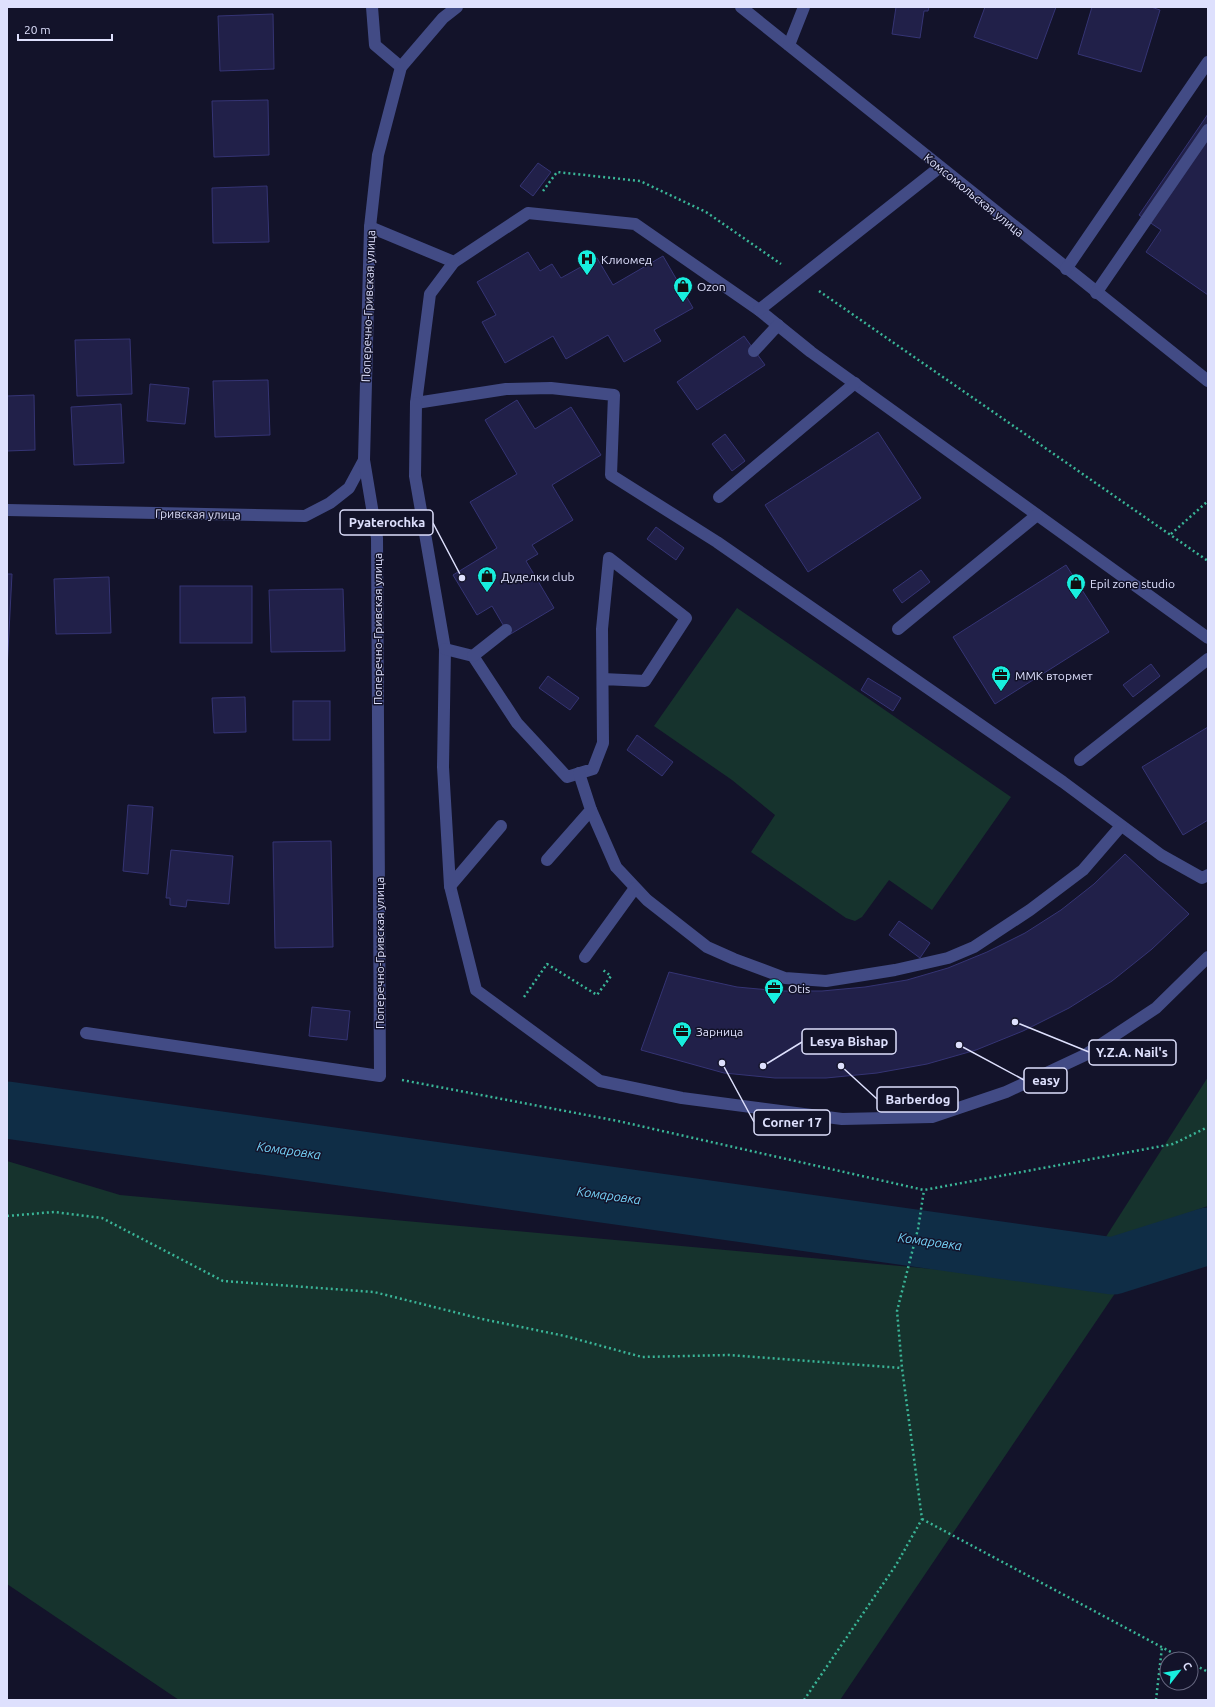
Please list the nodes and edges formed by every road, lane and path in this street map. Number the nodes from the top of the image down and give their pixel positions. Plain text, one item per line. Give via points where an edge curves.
1 (372, 7) edge
2 (457, 7) edge
3 (741, 7) edge
4 (804, 7) edge
5 (789, 45) junction
6 (1208, 62) edge
7 (402, 67) junction
8 (1208, 130) edge
9 (940, 167) junction
10 (528, 213) junction
11 (370, 228) junction
12 (454, 262) junction
13 (1066, 269) junction
14 (800, 278) junction
15 (1096, 293) junction
16 (759, 310) junction
17 (778, 325) junction
18 (754, 350) dead end
19 (1208, 381) edge
20 (855, 384) junction
21 (416, 403) junction
22 (364, 460) junction
23 (719, 497) dead end
24 (1208, 501) edge
25 (7, 510) edge
26 (1037, 515) junction
27 (1171, 534) junction
28 (1208, 561) edge
29 (898, 629) dead end
30 (506, 630) dead end
31 (1208, 638) edge
32 (445, 649) junction
33 (473, 656) junction
34 (1208, 660) edge
35 (603, 679) junction
36 (1080, 760) dead end
37 (579, 773) junction
38 (591, 810) junction
39 (501, 826) dead end
40 (1121, 826) junction
41 (547, 860) dead end
42 (1208, 875) edge
43 (450, 886) junction
44 (635, 888) junction
45 (585, 957) dead end
46 (1208, 957) edge
47 (597, 995) dead end
48 (511, 1016) junction
49 (86, 1033) dead end
50 (380, 1076) junction
51 (1208, 1127) edge
52 (924, 1190) junction
53 (7, 1216) edge
54 (902, 1368) junction
55 (922, 1519) junction
56 (1162, 1647) junction
57 (1169, 1651) edge
58 (1199, 1667) edge
59 (1208, 1672) edge
60 (804, 1700) edge
61 (1156, 1700) edge

1 - 7 street via 375,45
2 - 7 street via 443,18
3 - 5 street, Комсомольская улица
4 - 5 street
5 - 9 street, Комсомольская улица
6 - 13 street
7 - 11 street, Поперечно-Гривская улица via 378,155
8 - 15 street
9 - 13 street, Комсомольская улица
9 - 14 street
10 - 12 street
10 - 14 path via 557,172 640,181 706,212
10 - 16 street via 635,224
11 - 12 street
11 - 22 street, Поперечно-Гривская улица
12 - 21 street via 430,294
13 - 15 street, Комсомольская улица
14 - 16 street
14 - 27 path
15 - 19 street, Комсомольская улица
16 - 17 street
17 - 18 street
17 - 20 street
20 - 23 street
20 - 26 street
21 - 32 street via 415,476
21 - 40 street via 506,389 552,388 614,395 611,475 717,542 1063,782
22 - 25 street, Гривская улица via 349,488 305,516
22 - 50 street, Поперечно-Гривская улица via 377,538
24 - 27 path
26 - 29 street
26 - 31 street
27 - 28 path
30 - 33 street
32 - 33 street
32 - 43 street via 443,767
33 - 37 street via 517,722 567,777
34 - 36 street
35 - 35 street via 602,629 609,558 686,618 645,681
35 - 37 street via 603,742 593,769
37 - 38 street
38 - 41 street
38 - 44 street via 616,867
39 - 43 street
40 - 42 street via 1161,855 1202,878
40 - 44 street via 1083,870 1030,910 974,947 948,958 826,981 785,978 734,960 707,947
43 - 48 street via 476,990
44 - 45 street
46 - 48 street via 1156,1008 1085,1055 1006,1092 932,1117 842,1119 682,1098 600,1081
47 - 48 path via 547,964
49 - 50 street
50 - 52 path via 618,1120
51 - 52 path via 1172,1144
52 - 54 path via 918,1229 897,1311
53 - 54 path via 54,1212 102,1218 223,1281 374,1292 482,1319 565,1336 642,1357 729,1354
54 - 55 path
55 - 56 path
55 - 60 path via 896,1565
56 - 57 path
56 - 61 path
58 - 59 path

